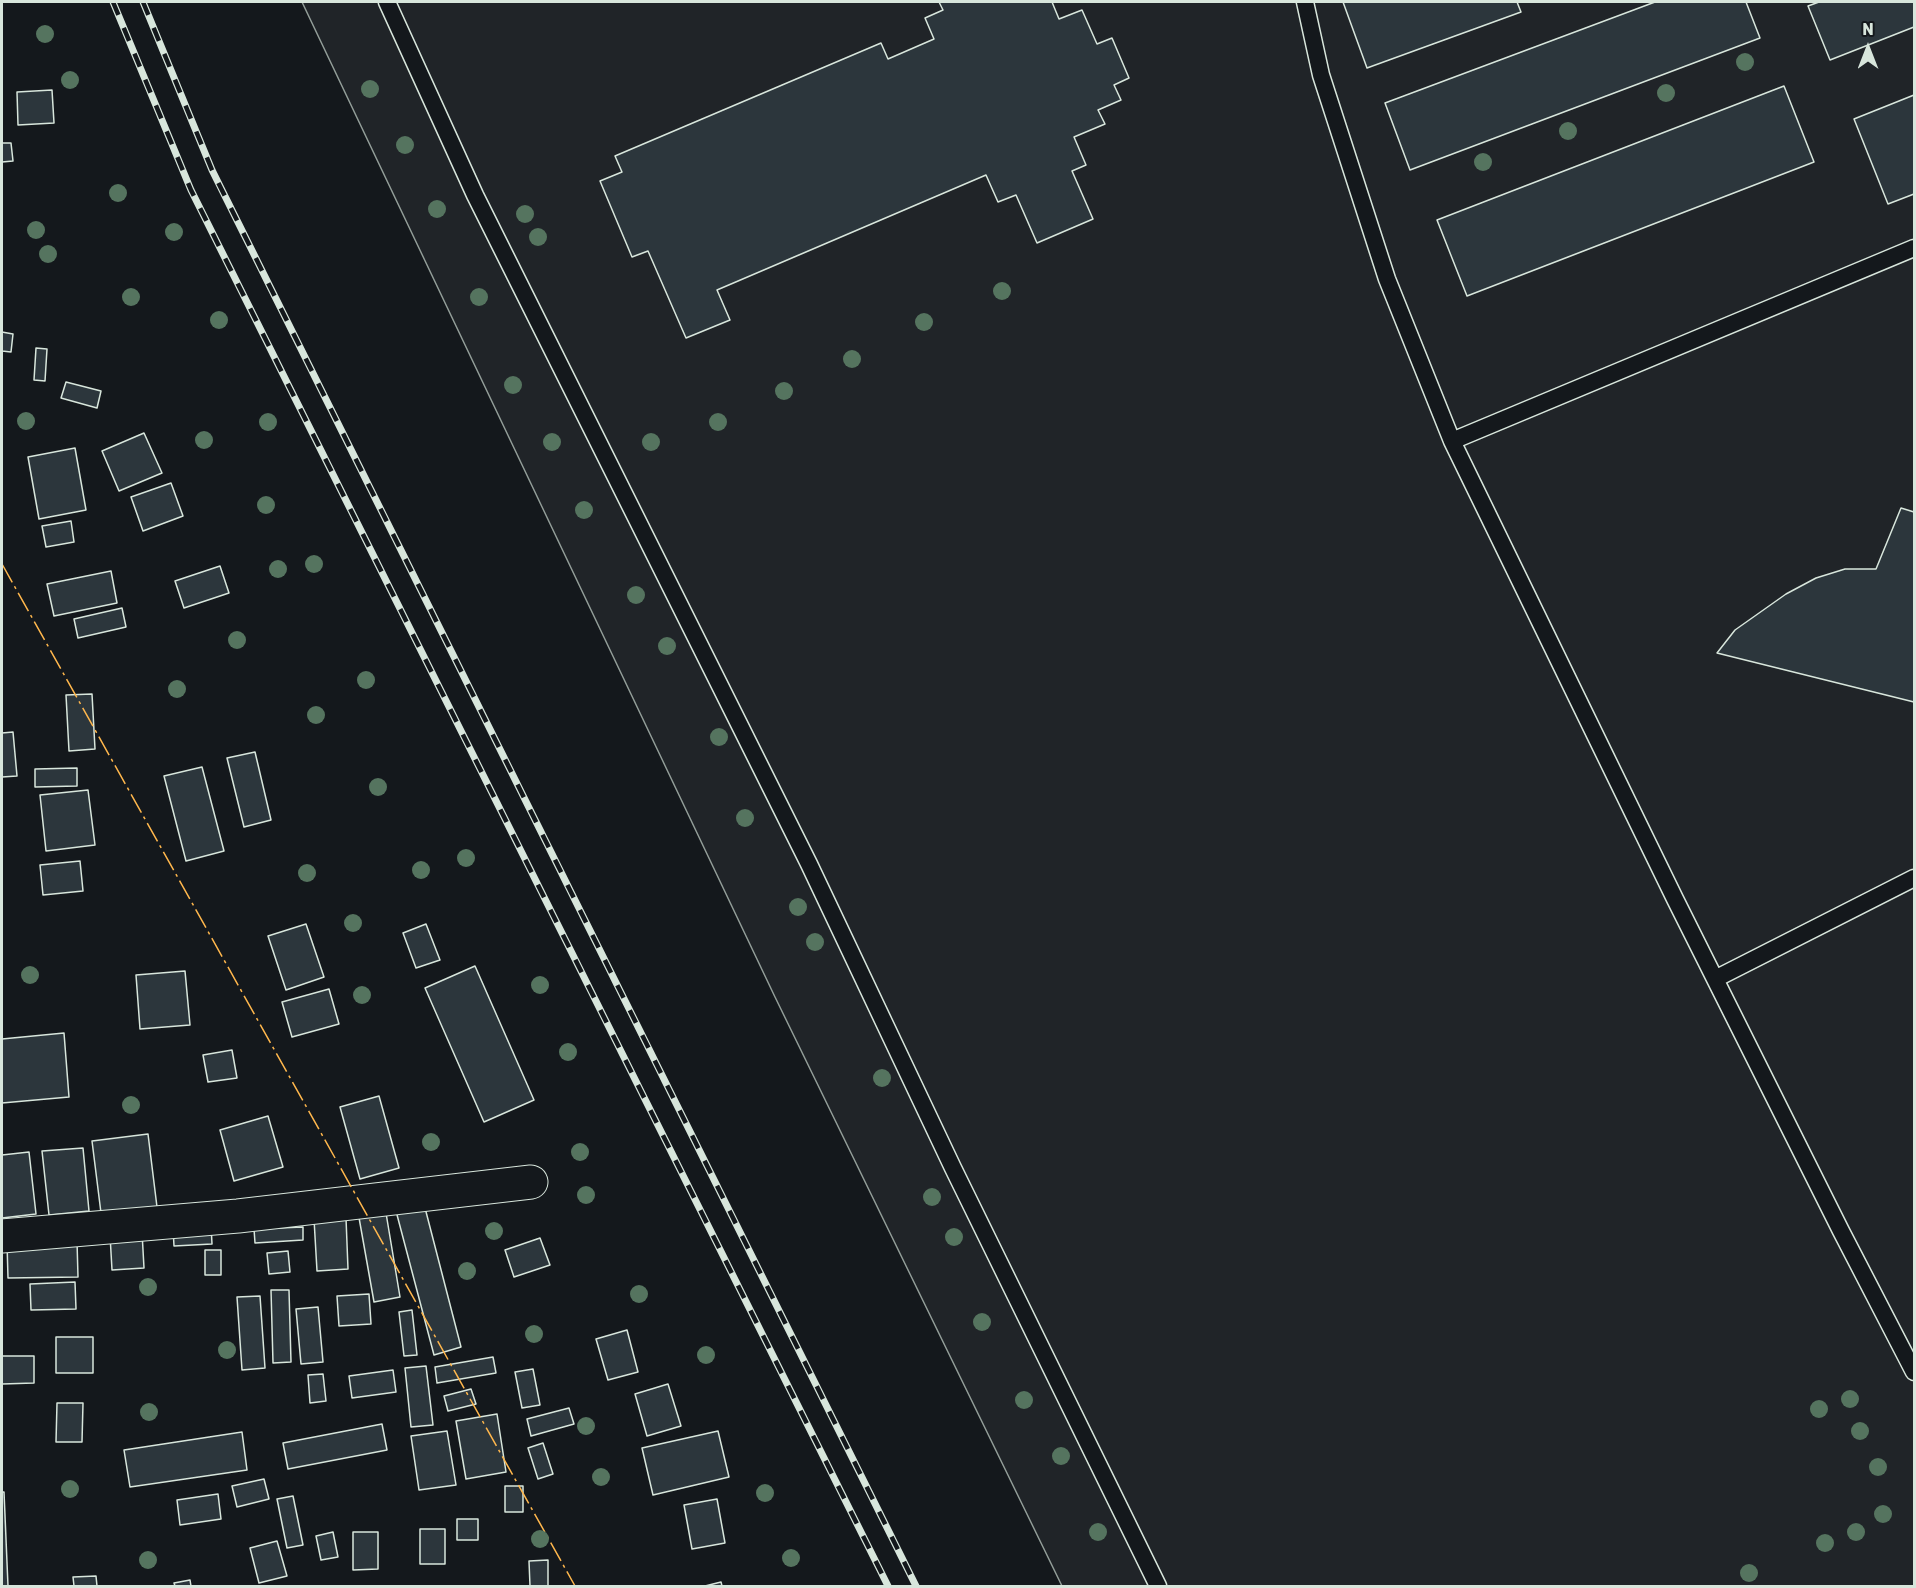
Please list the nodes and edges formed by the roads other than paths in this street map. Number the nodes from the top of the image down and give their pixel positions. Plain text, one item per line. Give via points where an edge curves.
1 (387, 2) edge
2 (1305, 2) edge
3 (1914, 248) edge
4 (1452, 441) junction
5 (1914, 878) edge
6 (1715, 979) junction
7 (531, 1182) dead end
8 (2, 1236) edge
9 (1914, 1372) edge
10 (1158, 1587) edge

1 - 10 lane via 474,195 803,854
2 - 4 lane via 1322,75 1387,279
3 - 4 lane
4 - 6 lane
5 - 6 lane
6 - 9 lane
7 - 8 street via 238,1216

